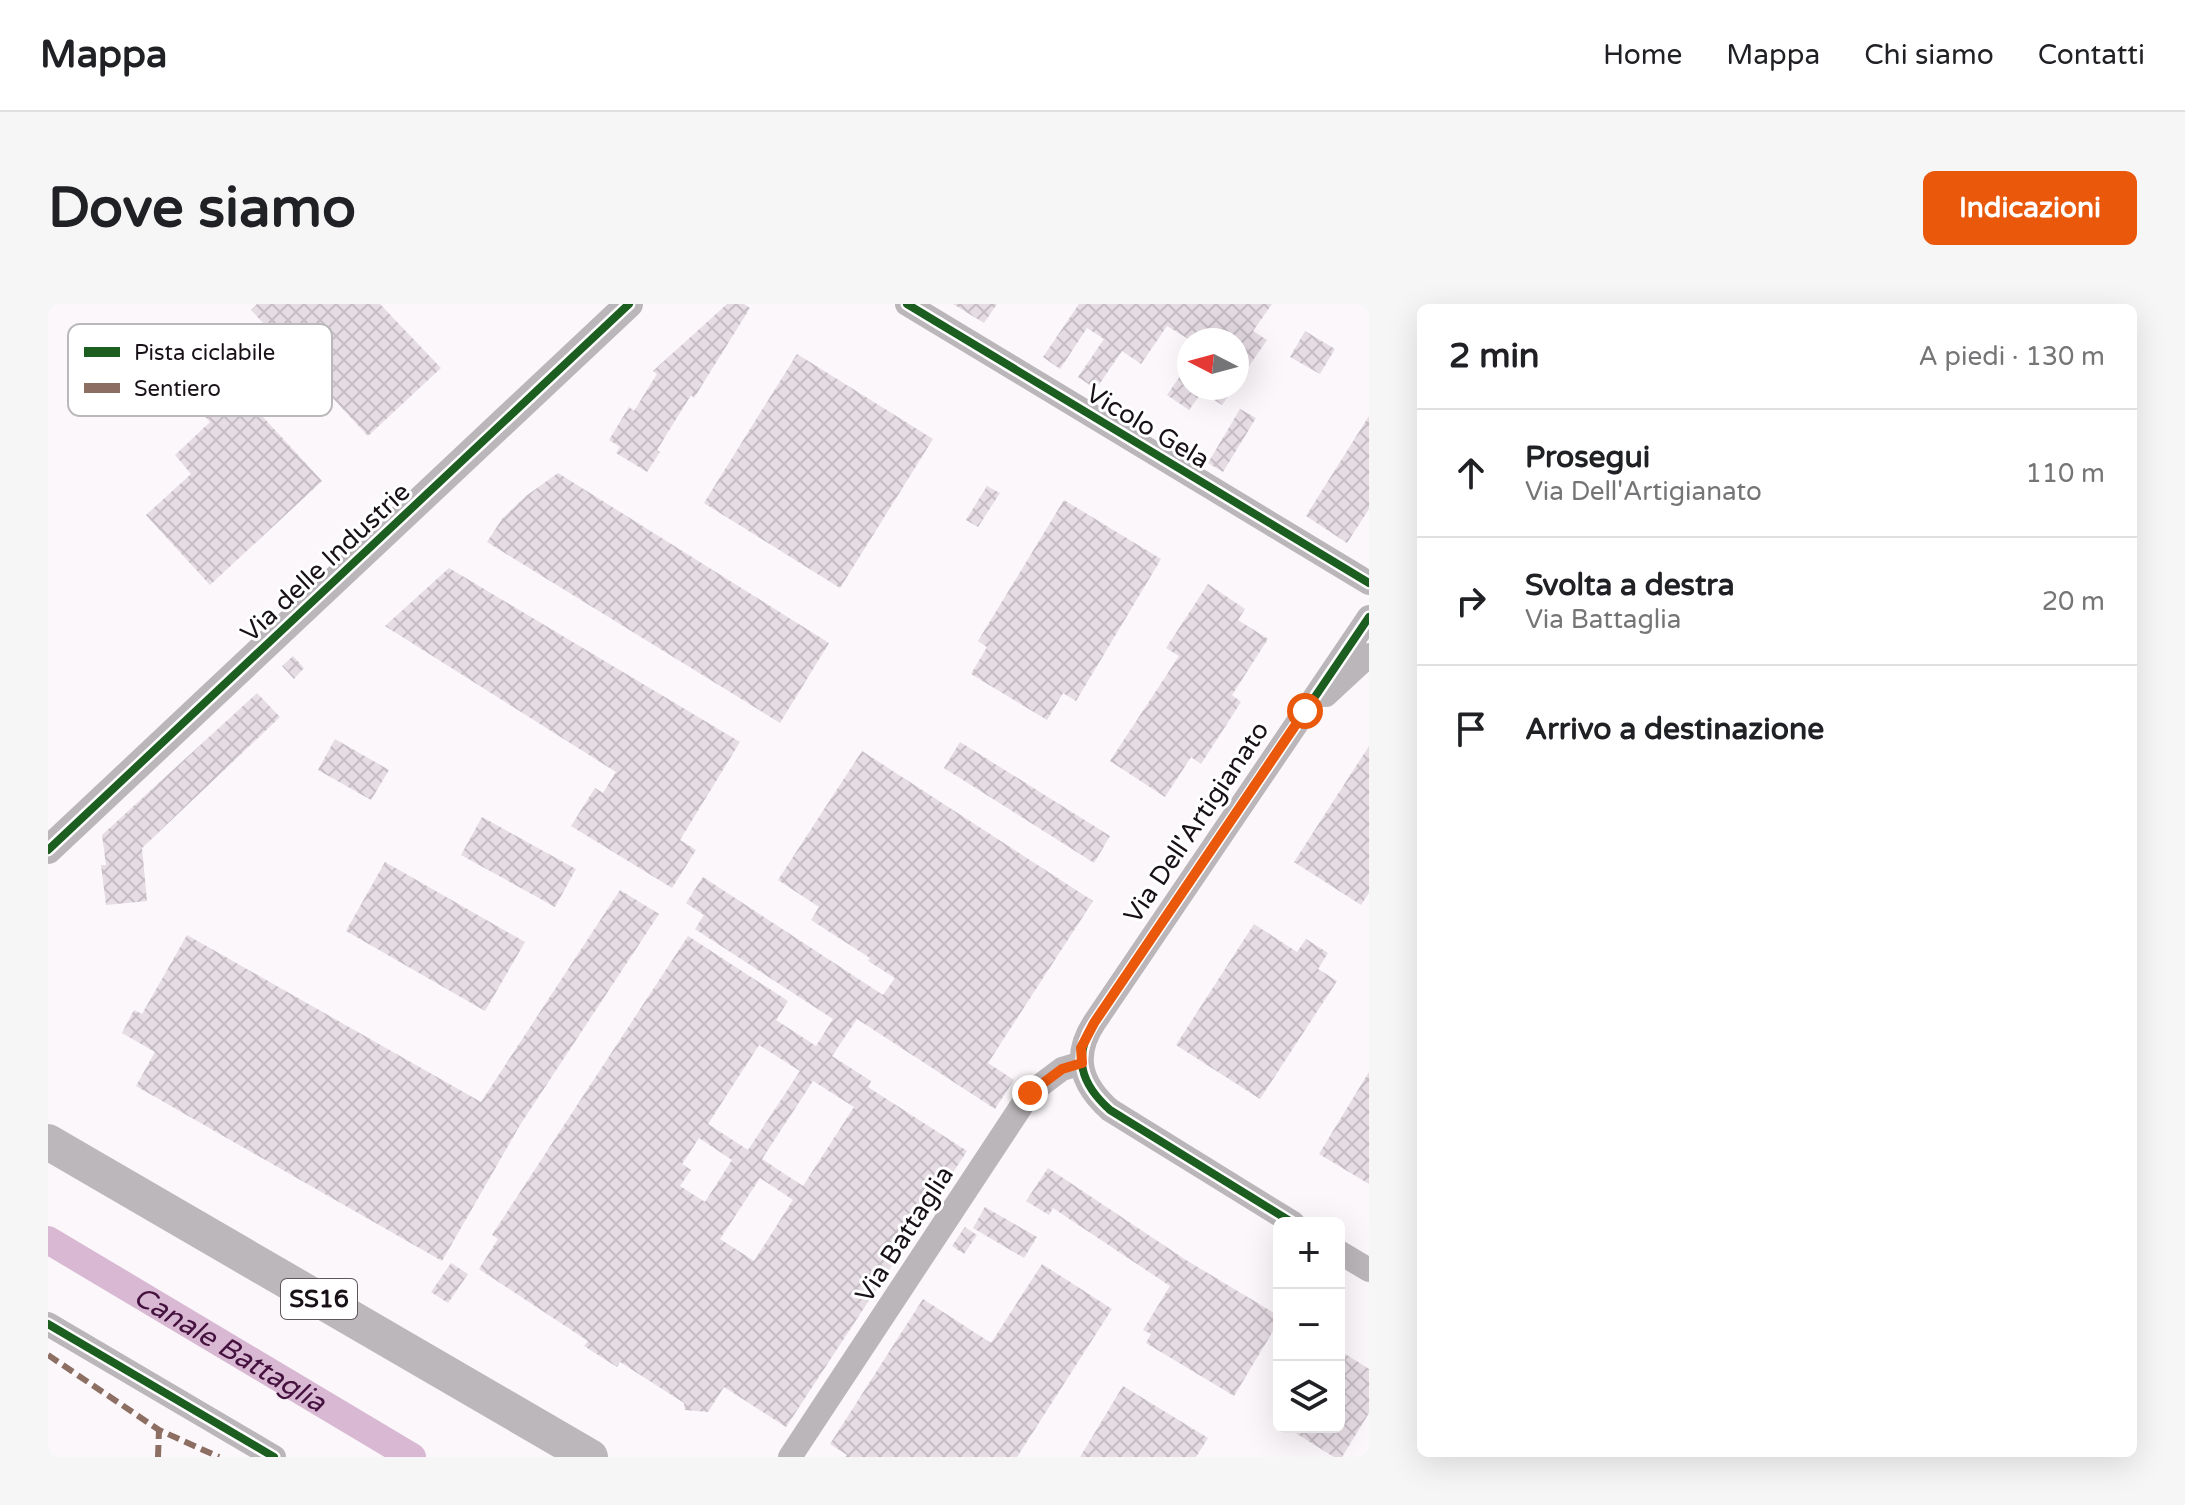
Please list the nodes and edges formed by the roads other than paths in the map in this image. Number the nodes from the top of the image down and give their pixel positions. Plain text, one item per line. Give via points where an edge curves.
1 (629, 304) edge
2 (907, 304) edge
3 (1369, 583) edge
4 (1369, 617) edge
5 (1369, 655) edge
6 (1305, 711) junction
7 (48, 850) edge
8 (1082, 1063) junction
9 (48, 1142) edge
10 (1283, 1217) edge
11 (1345, 1256) edge
12 (1369, 1270) edge
13 (48, 1324) edge
14 (274, 1457) edge
15 (590, 1457) edge
16 (790, 1457) edge

1 - 7 street, Via delle Industrie
2 - 3 street, Vicolo Gela
4 - 6 street, Via Dell'Artigianato
5 - 6 street
6 - 8 street, Via Dell'Artigianato via 1094,1023 1081,1048
8 - 10 street via 1094,1096 1110,1110
8 - 16 street, Via Battaglia via 1062,1069 1030,1093
9 - 15 main road, SS16
11 - 12 street
13 - 14 street

